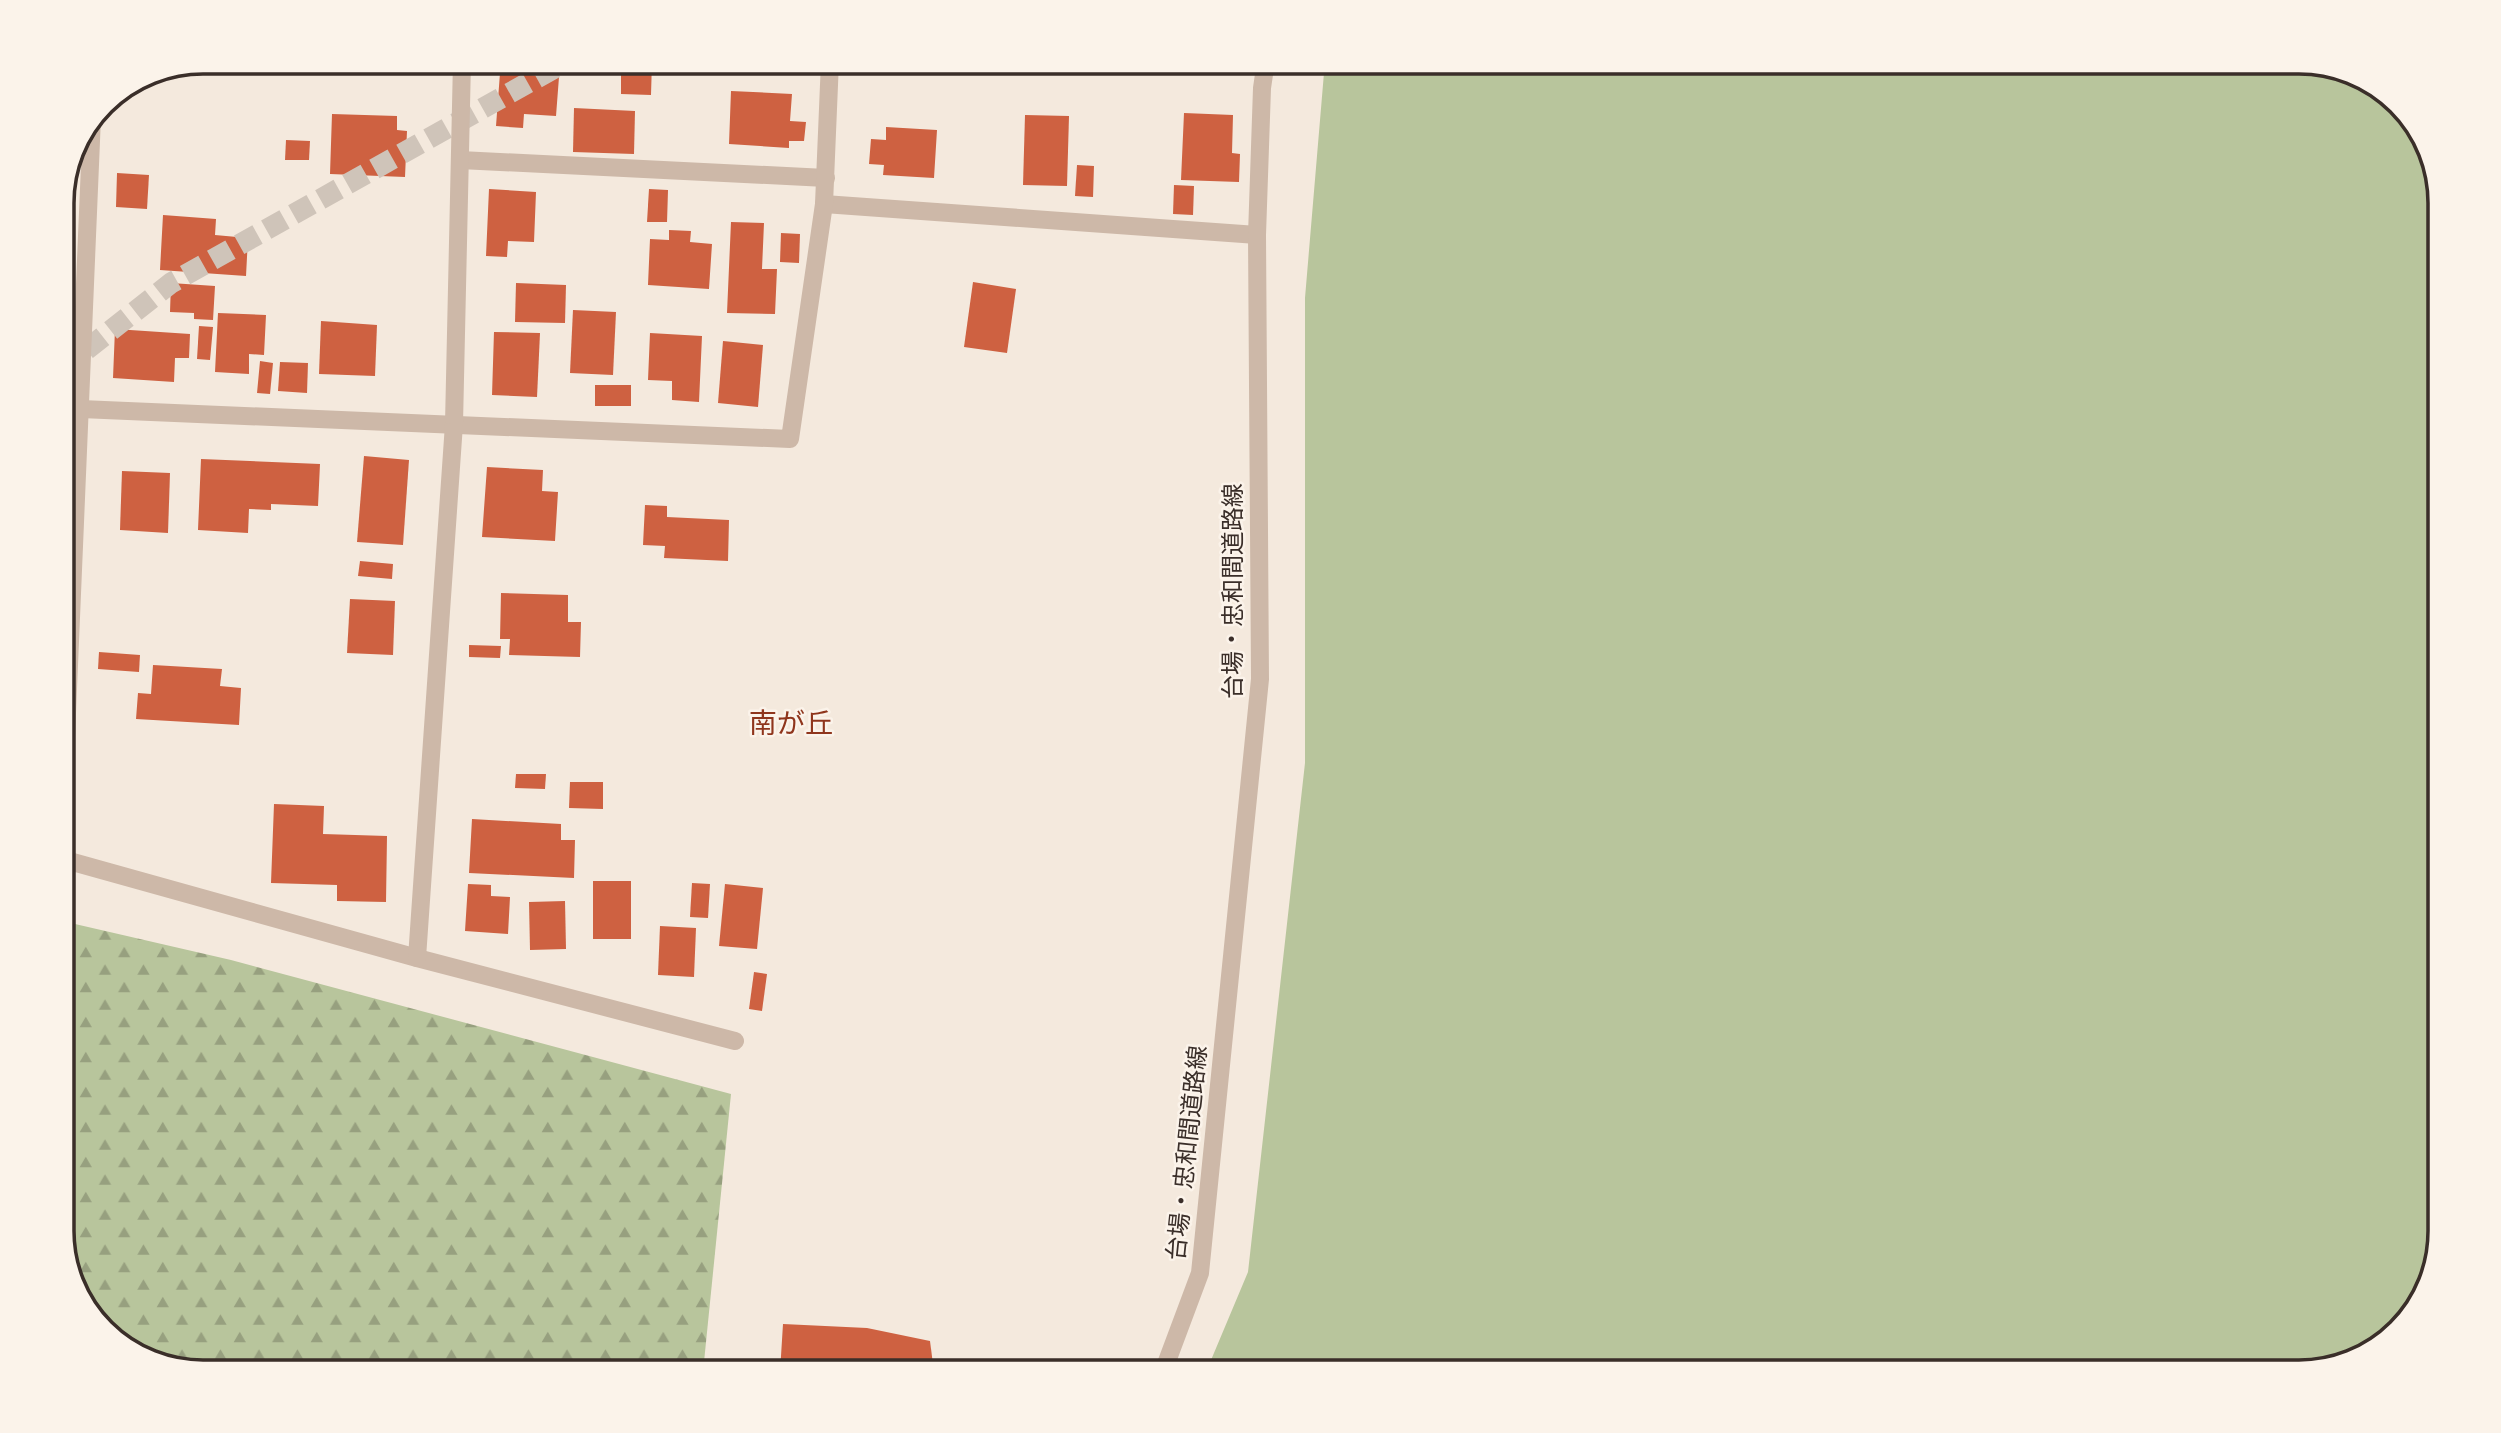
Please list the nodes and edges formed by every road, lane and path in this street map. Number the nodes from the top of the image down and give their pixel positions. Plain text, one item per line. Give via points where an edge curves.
1 (463, 74) edge
2 (830, 74) edge
3 (1264, 74) edge
4 (91, 138) edge
5 (460, 160) junction
6 (826, 178) junction
7 (824, 204) junction
8 (1256, 235) junction
9 (81, 410) junction
10 (454, 424) junction
11 (74, 565) edge
12 (74, 862) edge
13 (417, 958) junction
14 (735, 1041) dead end
15 (1167, 1360) edge

1 - 5 street
2 - 6 street
3 - 8 street, 台場・忠和間道路線
4 - 9 street
5 - 6 street
5 - 10 street
6 - 7 street
7 - 8 street
7 - 10 street via 790,439
8 - 15 street, 台場・忠和間道路線 via 1260,679 1200,1273
9 - 10 street
9 - 11 street
10 - 13 street
12 - 13 street
13 - 14 street

